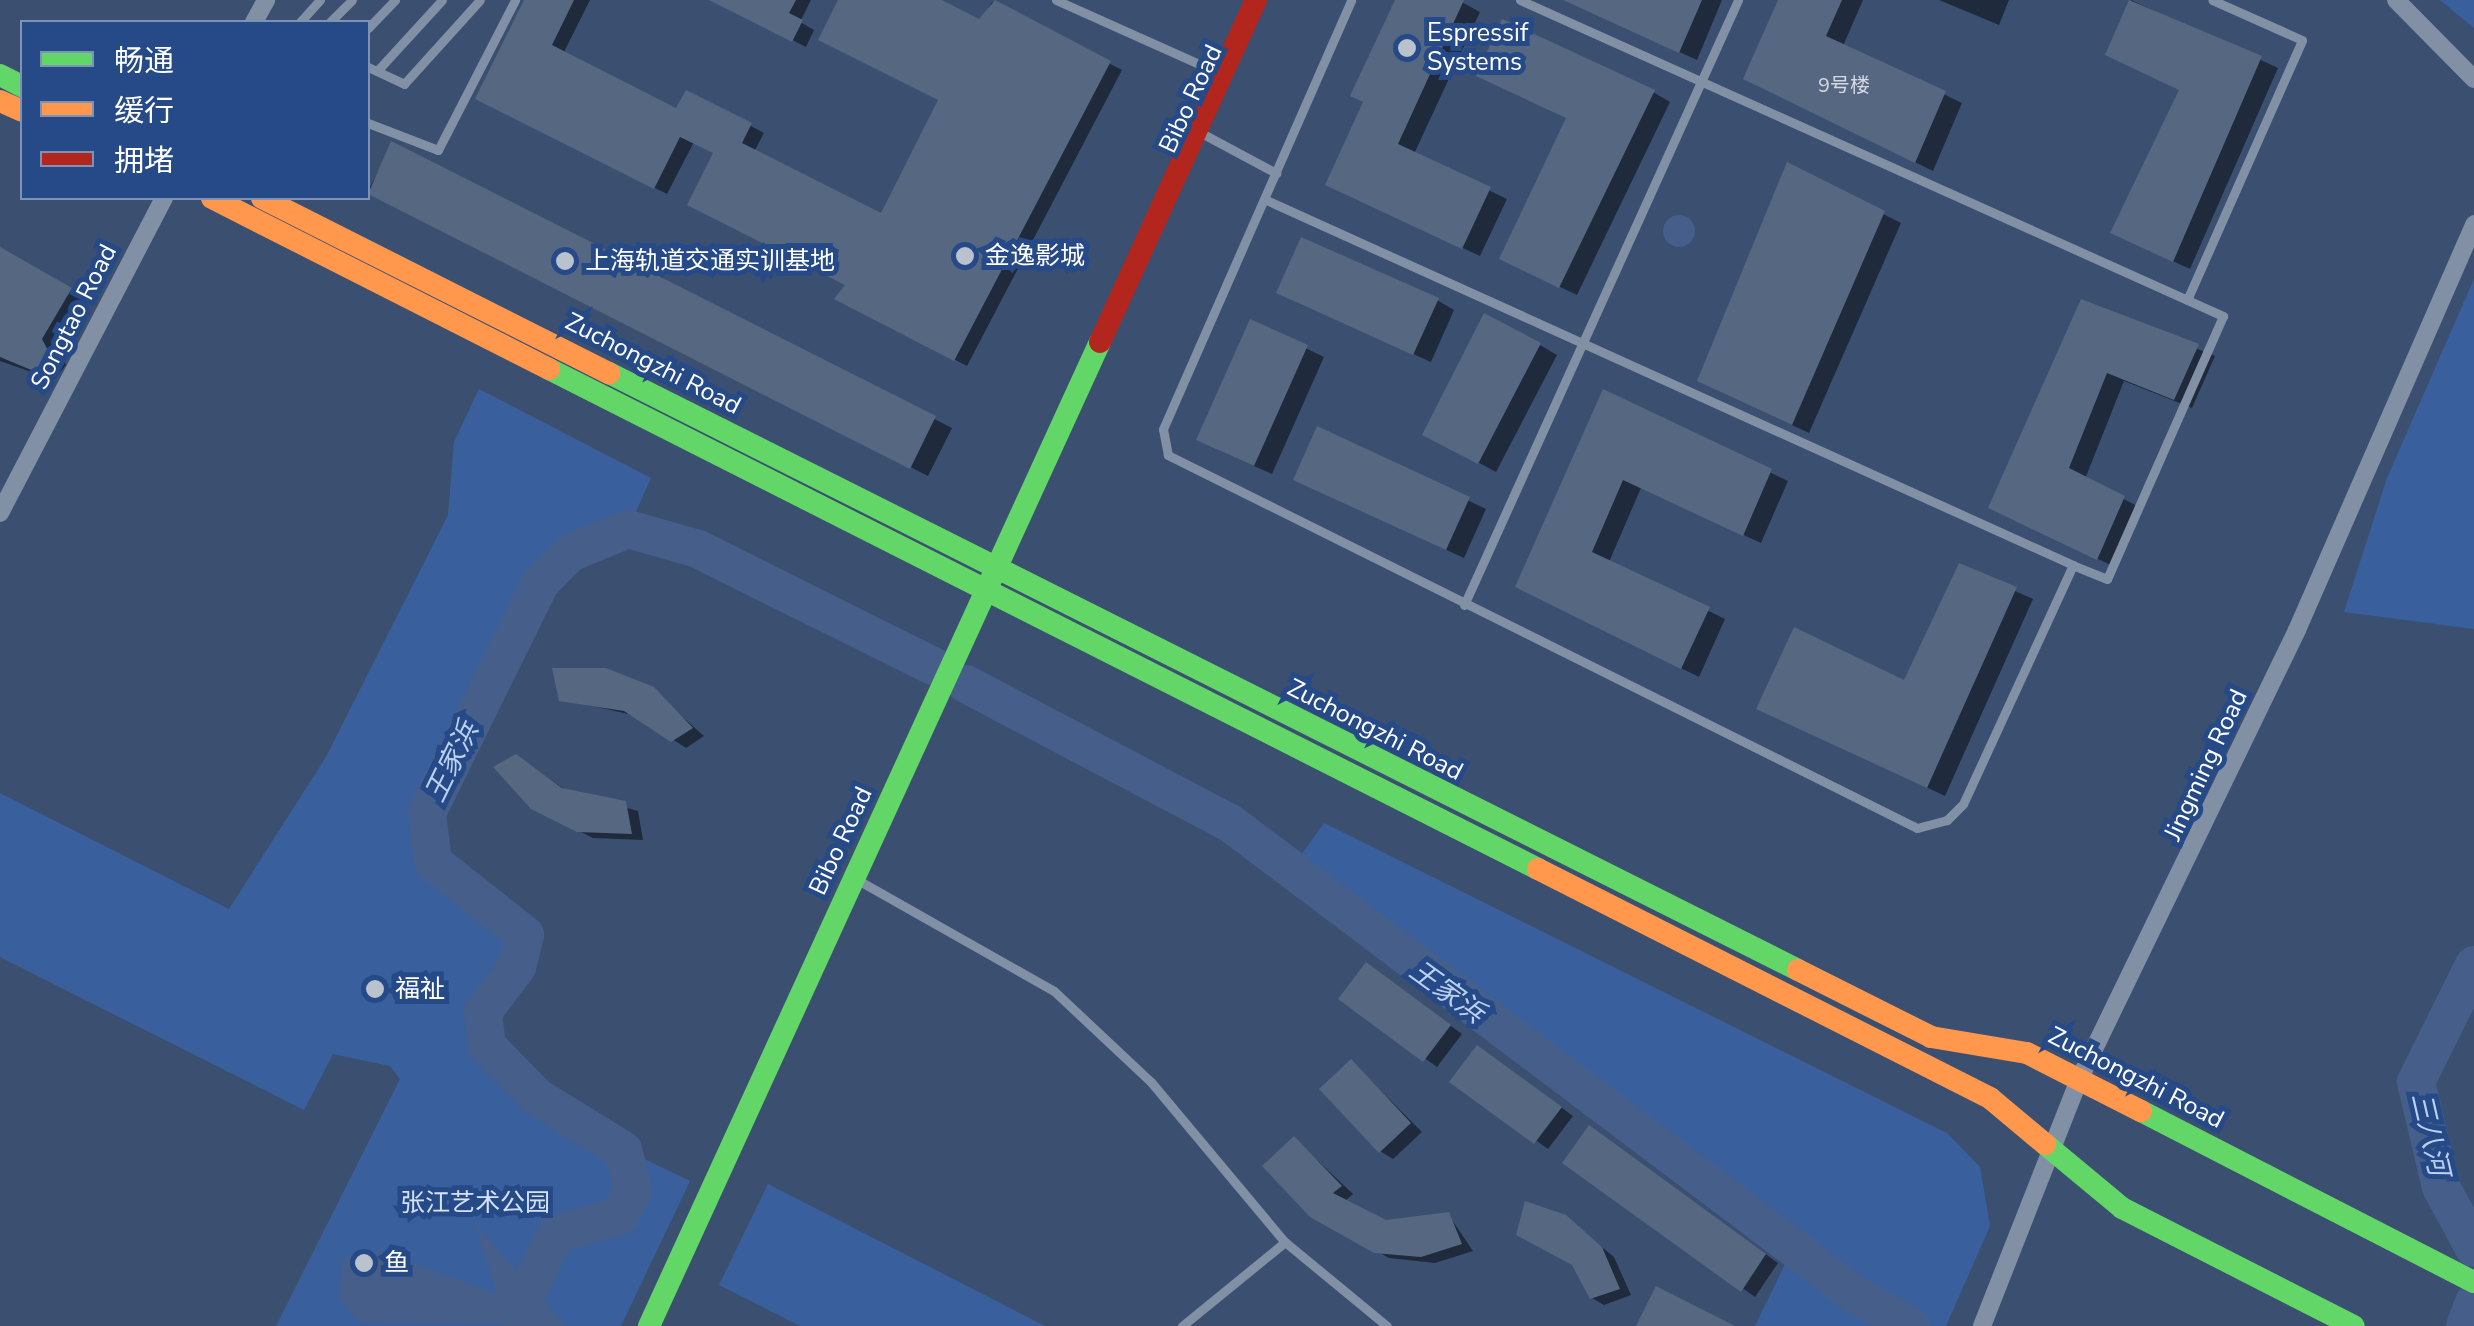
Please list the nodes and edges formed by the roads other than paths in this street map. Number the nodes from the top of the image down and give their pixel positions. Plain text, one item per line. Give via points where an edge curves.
1 (320, 0) edge
2 (352, 0) edge
3 (394, 0) edge
4 (442, 0) edge
5 (480, 0) edge
6 (515, 0) edge
7 (1056, 0) edge
8 (1256, 0) edge
9 (1268, 0) edge
10 (1351, 0) edge
11 (1520, 0) edge
12 (1738, 0) edge
13 (2212, 0) edge
14 (2396, 0) edge
15 (302, 20) edge
16 (332, 20) edge
17 (370, 26) edge
18 (2466, 62) edge
19 (372, 69) edge
20 (1226, 77) junction
21 (2474, 80) edge
22 (1701, 82) junction
23 (370, 124) edge
24 (1205, 135) junction
25 (1276, 173) junction
26 (1264, 199) junction
27 (163, 200) edge
28 (216, 200) edge
29 (266, 200) edge
30 (2474, 224) edge
31 (2187, 300) junction
32 (1586, 344) junction
33 (1084, 380) junction
34 (0, 513) edge
35 (2073, 565) junction
36 (998, 570) junction
37 (987, 593) junction
38 (1464, 605) junction
39 (854, 878) junction
40 (2079, 1080) junction
41 (2052, 1143) junction
42 (1285, 1242) junction
43 (2474, 1282) edge
44 (1986, 1318) edge
45 (649, 1326) edge
46 (1182, 1326) edge
47 (1388, 1326) edge
48 (2354, 1326) edge

1 - 15 lane
2 - 16 lane
3 - 17 lane
4 - 19 lane
5 - 19 lane via 404,84
6 - 23 lane via 438,150
7 - 20 lane
8 - 20 main road, Bibo Road
9 - 20 main road, Bibo Road
10 - 25 lane
11 - 22 lane
12 - 22 lane
13 - 31 lane via 2302,40
14 - 18 street
18 - 21 street
20 - 24 main road, Bibo Road
20 - 33 main road, Bibo Road
22 - 31 lane
22 - 32 lane
24 - 25 lane
24 - 33 main road, Bibo Road
25 - 26 lane
26 - 32 lane
26 - 38 lane via 1163,429 1168,455
27 - 34 street, Songtao Road
28 - 37 main road, Zuchongzhi Road
29 - 36 main road, Zuchongzhi Road
30 - 40 street, Jingming Road via 2297,630
31 - 35 lane via 2223,316 2106,579
32 - 35 lane
32 - 38 lane
33 - 36 main road, Bibo Road
35 - 38 lane via 1962,804 1947,820 1917,828
36 - 37 main road, Bibo Road
36 - 40 main road, Zuchongzhi Road via 1931,1037 2027,1053
37 - 39 main road, Bibo Road
37 - 41 main road, Zuchongzhi Road via 1990,1098
39 - 42 lane via 1054,991 1151,1082
39 - 45 main road, Bibo Road
40 - 41 street, Jingming Road
40 - 43 main road, Zuchongzhi Road
41 - 44 street, Jingming Road
41 - 48 main road, Zuchongzhi Road via 2122,1208
42 - 46 lane
42 - 47 lane

